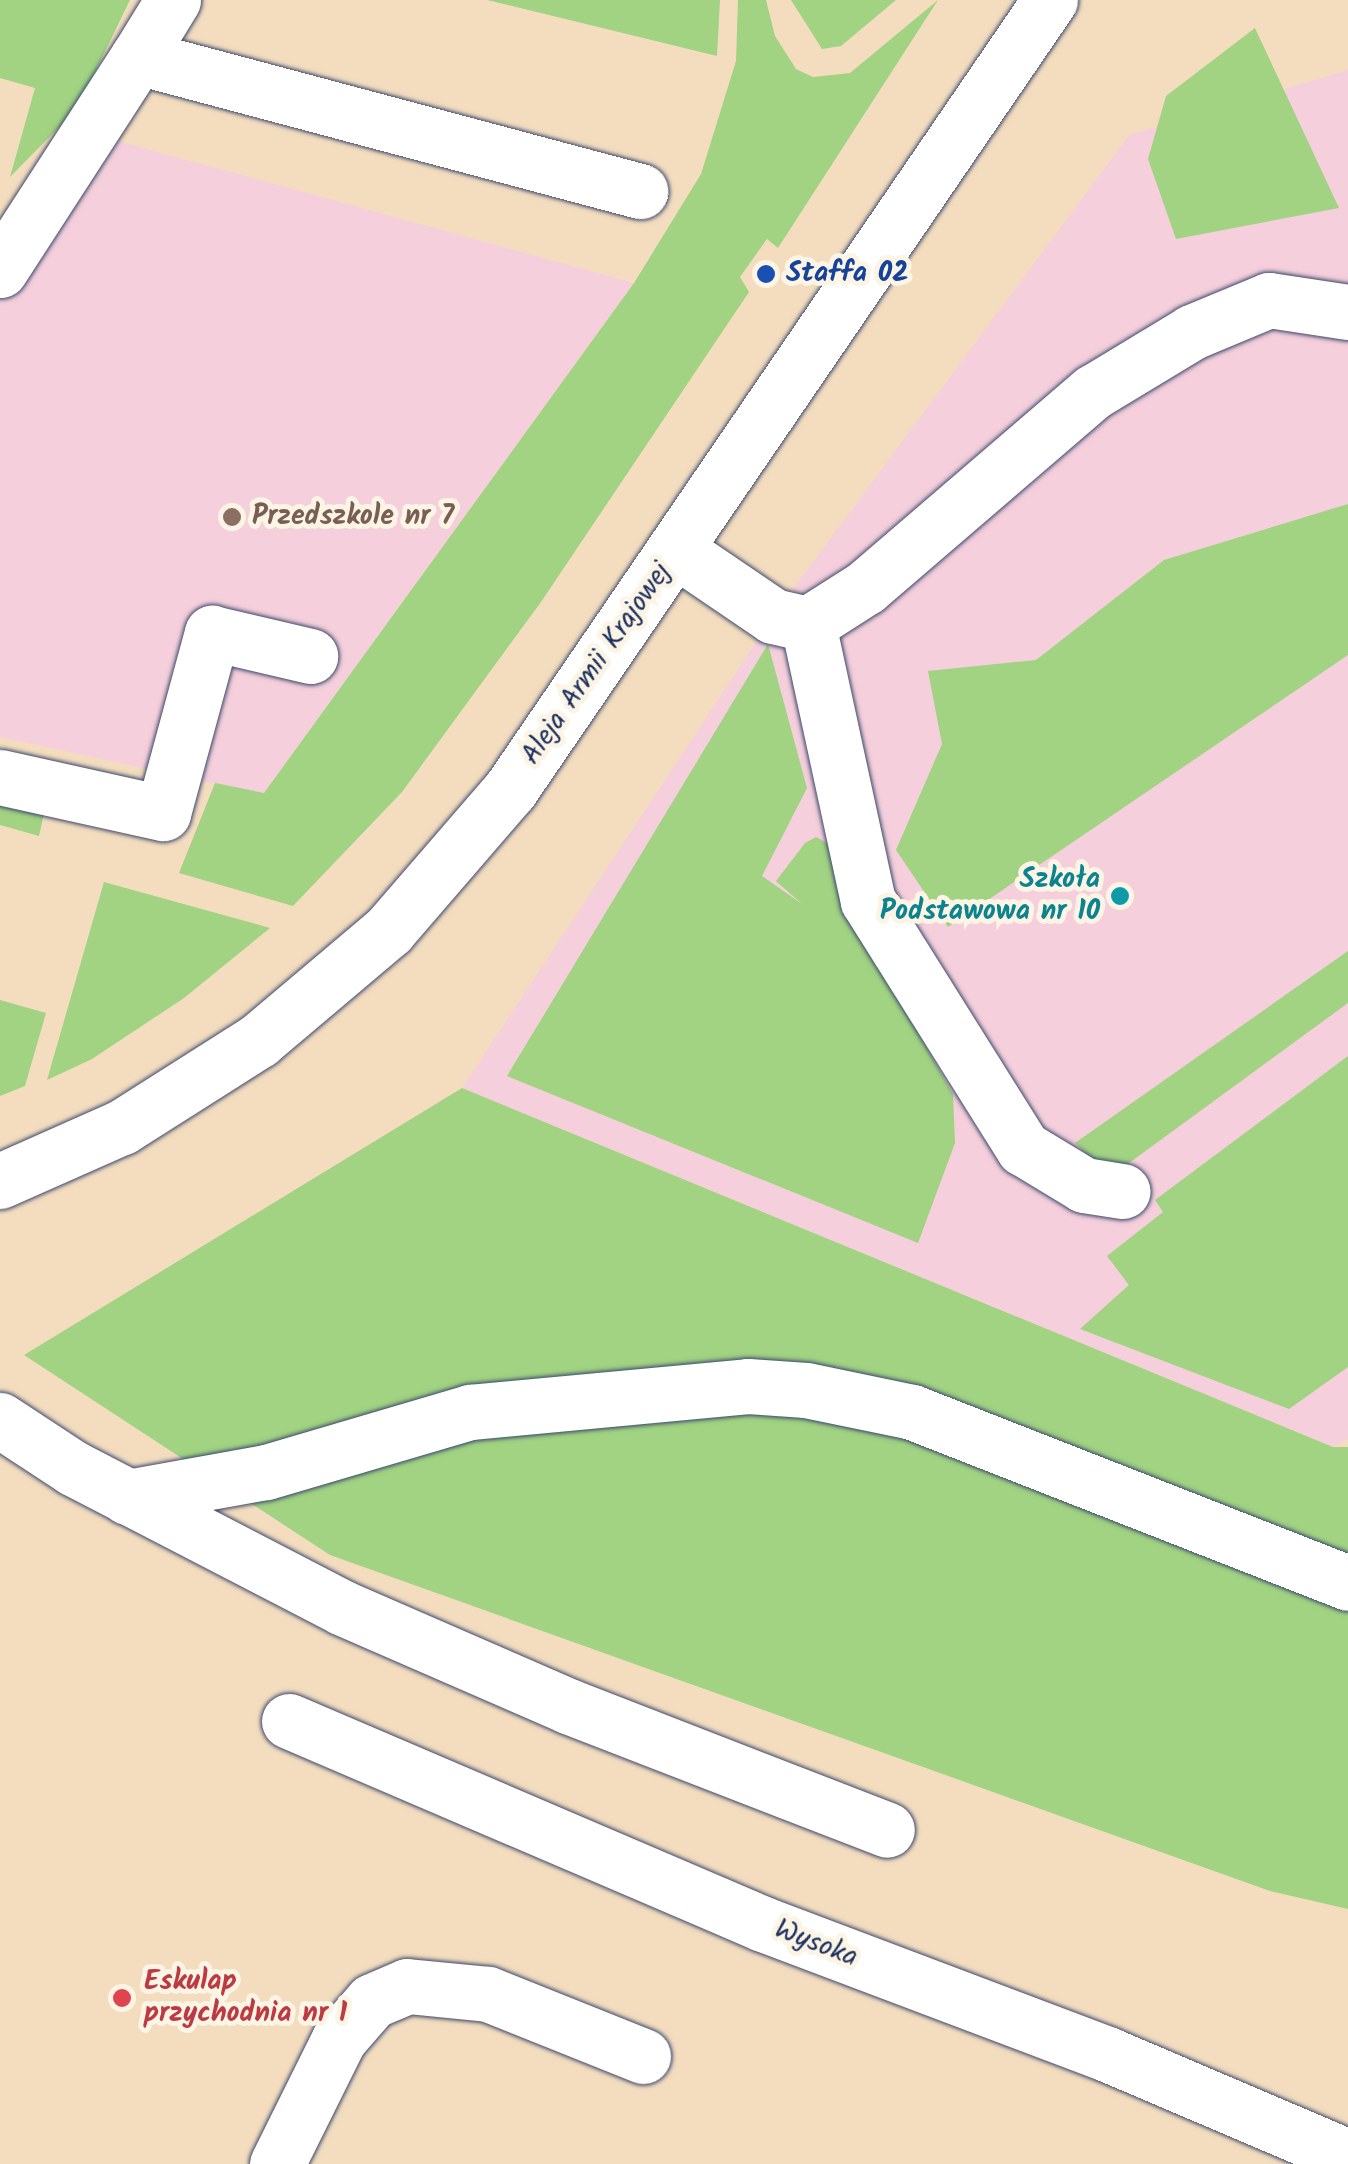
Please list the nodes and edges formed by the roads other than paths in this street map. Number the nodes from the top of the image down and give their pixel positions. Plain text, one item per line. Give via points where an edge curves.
1 (173, 0) edge
2 (1050, 0) edge
3 (138, 57) junction
4 (640, 191) dead end
5 (0, 270) edge
6 (1348, 312) edge
7 (676, 550) junction
8 (808, 624) junction
9 (310, 656) dead end
10 (0, 777) edge
11 (0, 1182) edge
12 (1123, 1190) dead end
13 (0, 1420) edge
14 (127, 1497) junction
15 (1348, 1583) edge
16 (289, 1721) dead end
17 (887, 1830) dead end
18 (642, 2056) dead end
19 (1348, 2157) edge
20 (277, 2164) edge

1 - 3 street
2 - 7 street, Aleja Armii Krajowej via 832,310
3 - 4 street
3 - 5 street
6 - 8 street via 1270,300 1192,332 1093,392 866,586
7 - 8 street via 773,616
7 - 11 street, Aleja Armii Krajowej via 510,790 389,930 258,1040 122,1126
8 - 12 street via 868,900 1023,1148 1084,1186
9 - 10 street via 212,633 163,813
13 - 14 street
14 - 15 street via 266,1472 470,1412 748,1386 806,1390 912,1412
14 - 17 street via 343,1608 568,1706
16 - 19 street, Wysoka via 763,1924 1107,2054
18 - 20 street via 488,1994 407,1986 372,2002 339,2039

